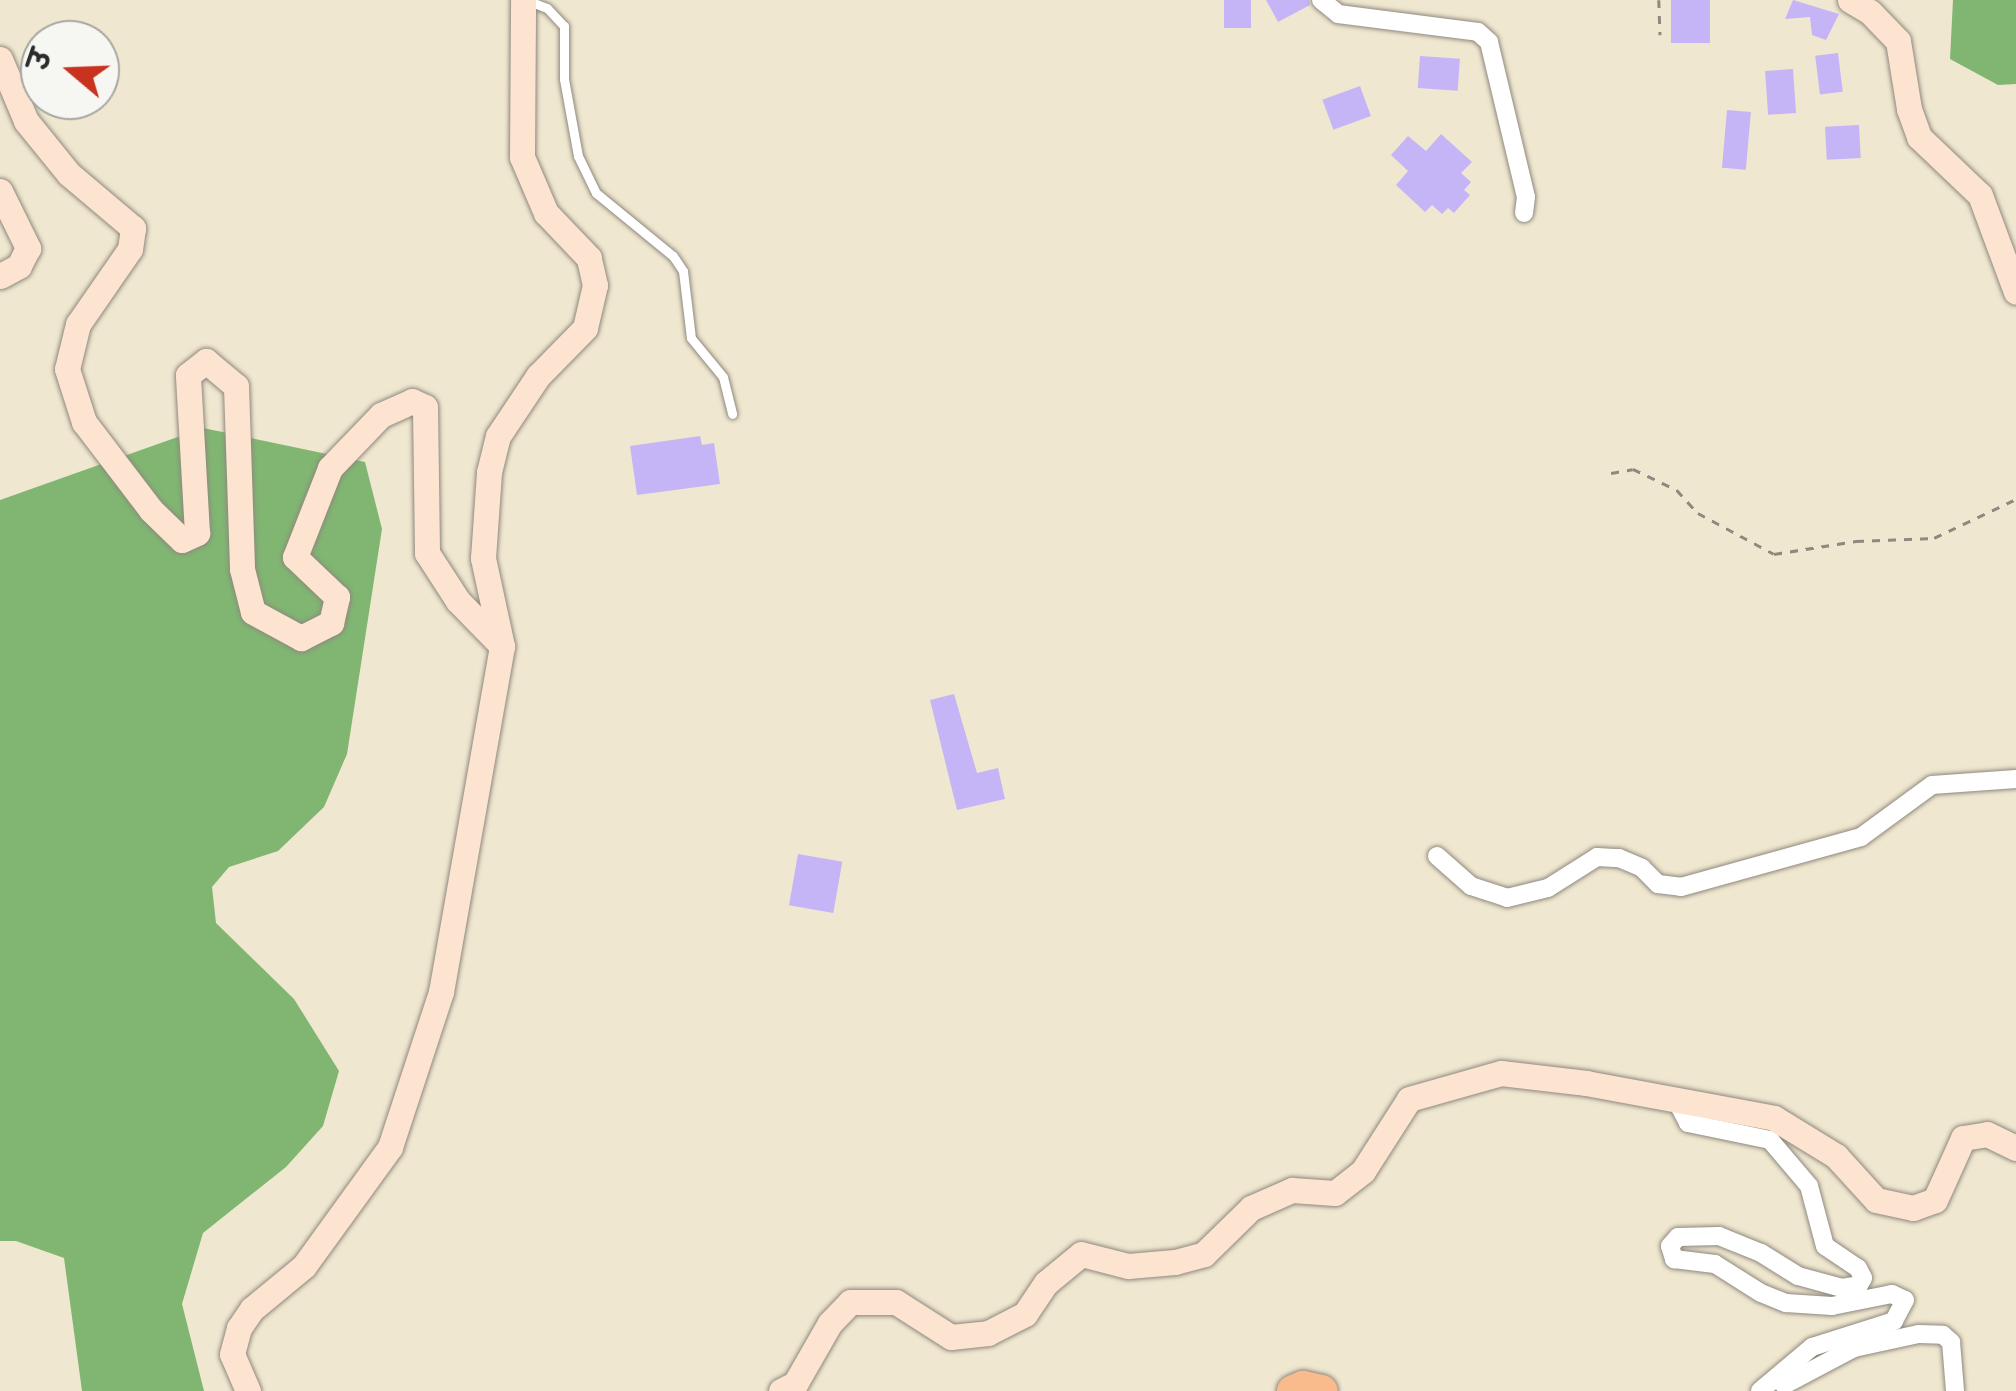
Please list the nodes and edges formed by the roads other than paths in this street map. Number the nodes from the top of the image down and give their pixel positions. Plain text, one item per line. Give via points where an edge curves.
1 (525, 0) edge
2 (1321, 0) edge
3 (1850, 0) edge
4 (0, 60) edge
5 (0, 191) edge
6 (1524, 214) dead end
7 (0, 276) edge
8 (2016, 292) edge
9 (732, 414) dead end
10 (502, 646) junction
11 (2016, 778) edge
12 (1437, 856) dead end
13 (1676, 1100) junction
14 (2016, 1148) edge
15 (248, 1391) edge
16 (781, 1391) edge
17 (1292, 1391) edge
18 (1322, 1391) edge
19 (1760, 1391) edge
20 (1776, 1391) edge
21 (1955, 1391) edge

1 - 9 lane via 564,26 564,80 578,156 596,193 683,271 691,338 723,378
1 - 10 main road via 522,157 546,213 589,258 595,285 585,328 538,376 498,436 483,558
2 - 6 street via 1338,14 1478,32 1489,42 1526,197
3 - 8 main road via 1898,41 1919,137 1980,195
4 - 10 main road via 26,121 69,174 132,228 130,249 78,324 67,369 84,422 152,510 182,540 198,534 188,375 206,362 236,386 242,569 254,612 301,638 331,624 337,596 295,556 330,468 381,415 412,401 425,408 427,553 458,601
5 - 7 main road via 28,248 20,266
10 - 15 main road via 442,992 390,1148 304,1266 239,1328 232,1354
11 - 12 street via 1932,785 1861,837 1681,887 1658,884 1619,858 1597,857 1548,888 1506,898 1471,886
13 - 14 main road via 1774,1118 1836,1156 1876,1200 1913,1208 1935,1200 1963,1138 1988,1134
13 - 16 main road via 1501,1072 1409,1099 1363,1171 1334,1192 1292,1190 1251,1208 1204,1254 1128,1266 1081,1254 1046,1283 1025,1314 988,1333 952,1337 896,1302 850,1302 830,1322 795,1384
13 - 19 street via 1688,1123 1770,1140 1809,1186 1825,1246 1862,1278 1842,1288 1720,1236 1690,1233 1670,1246 1674,1260 1715,1264 1786,1303 1863,1304 1892,1294 1905,1300 1894,1320 1812,1347
17 - 18 highway
20 - 21 street via 1854,1348 1919,1334 1950,1342

